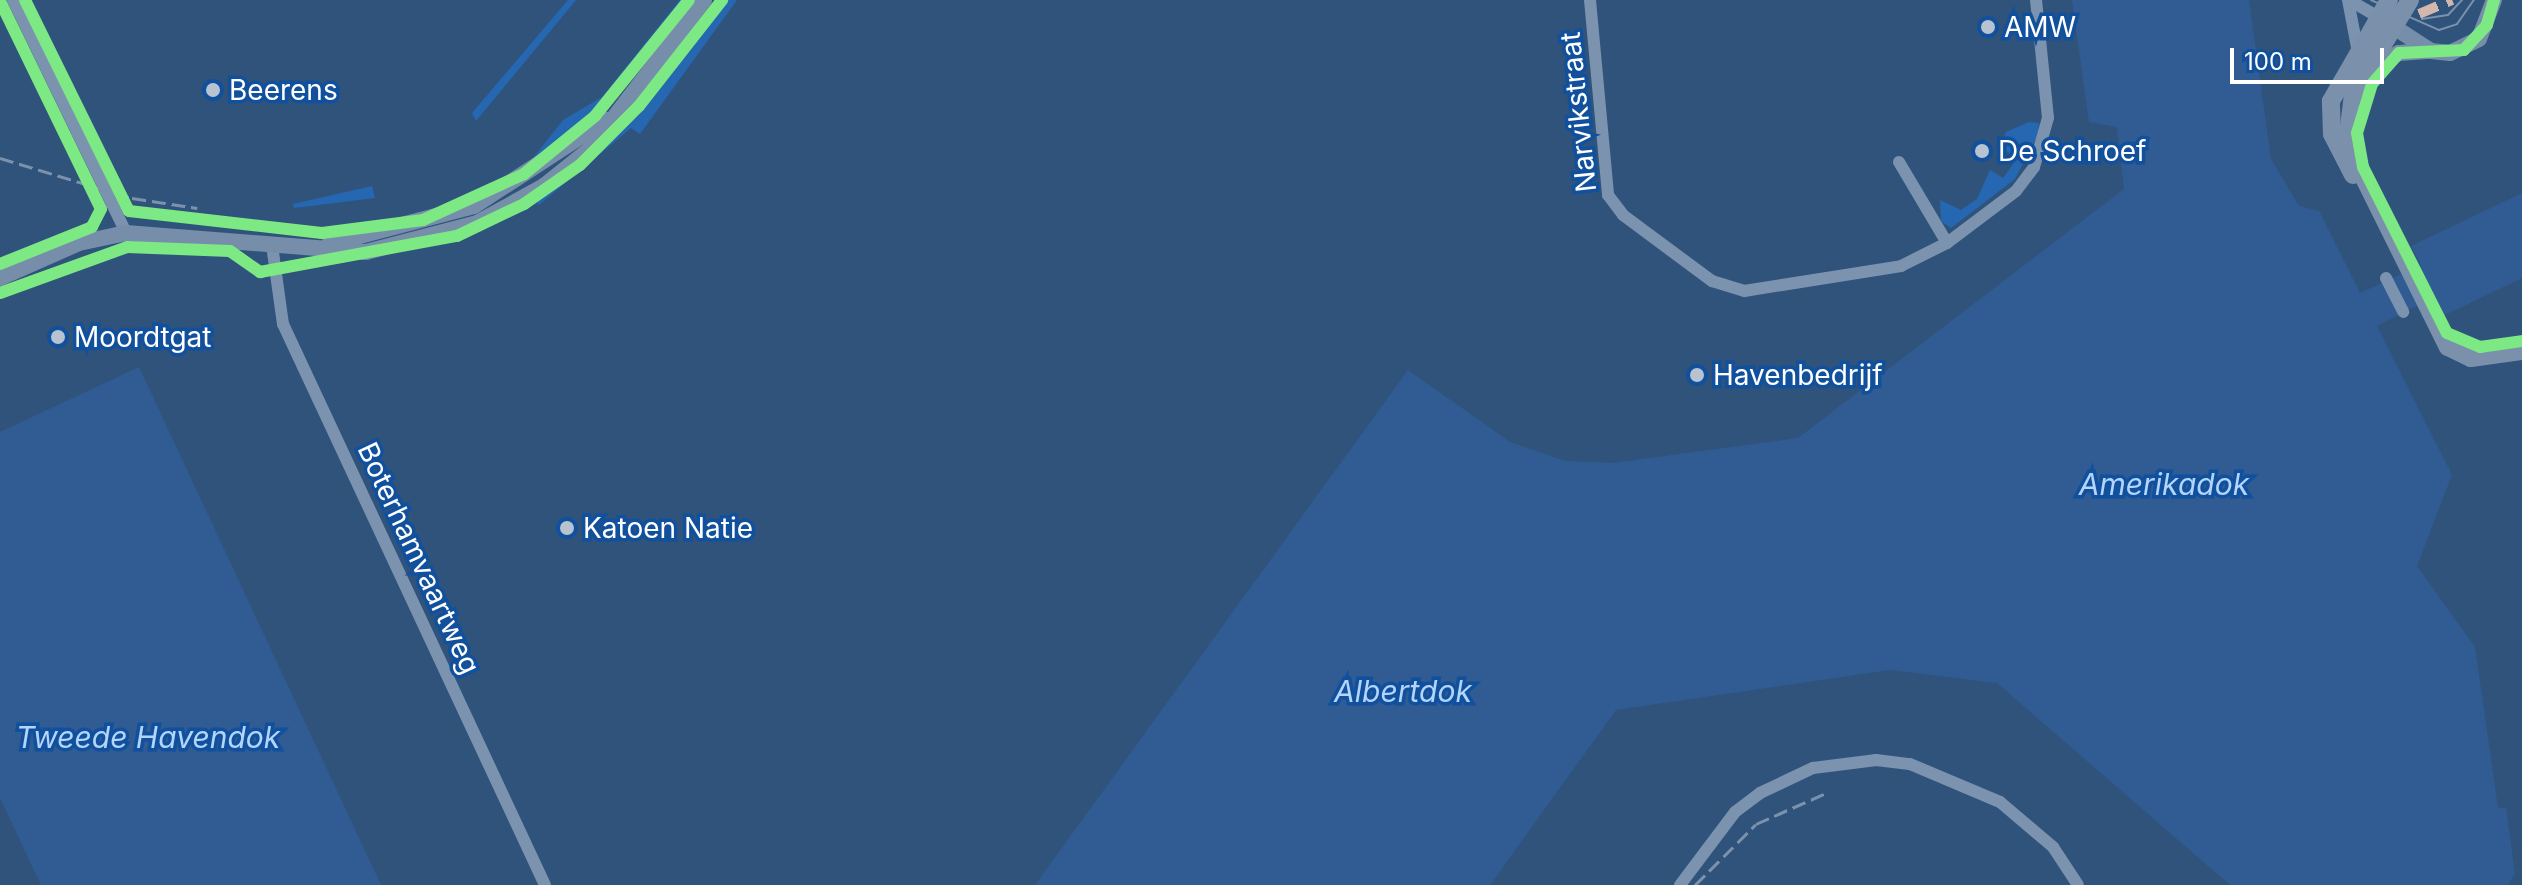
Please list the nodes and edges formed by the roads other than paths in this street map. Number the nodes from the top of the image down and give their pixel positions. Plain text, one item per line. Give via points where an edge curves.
1 (13, 0) edge
2 (704, 0) edge
3 (1590, 0) edge
4 (2036, 0) edge
5 (2348, 0) edge
6 (2389, 0) edge
7 (2410, 0) edge
8 (2494, 0) edge
9 (2386, 21) junction
10 (2357, 47) junction
11 (2431, 51) junction
12 (2362, 77) junction
13 (1899, 162) dead end
14 (2372, 195) junction
15 (126, 233) junction
16 (1947, 243) junction
17 (272, 245) junction
18 (0, 278) edge
19 (2386, 278) dead end
20 (2403, 312) dead end
21 (2522, 351) edge
22 (545, 885) edge
23 (1680, 885) edge
24 (2078, 885) edge

1 - 15 street
2 - 17 street via 568,168 485,219 386,249
3 - 16 street, Narvikstraat via 1608,195 1623,215 1712,281 1744,291 1876,274
4 - 16 street via 2047,130 2026,179
5 - 9 street
5 - 10 street
6 - 9 main road
7 - 9 main road
8 - 11 street via 2479,39 2464,50
9 - 10 main road
9 - 11 street
9 - 12 main road
10 - 14 main road via 2331,101 2331,128
11 - 12 street via 2391,56
12 - 14 main road via 2349,127
13 - 16 street
14 - 21 main road via 2448,347 2471,358
15 - 17 street
15 - 18 street via 79,243
17 - 22 street, Boterhamvaartweg via 283,324
19 - 20 street
23 - 24 street via 1735,812 1760,793 1813,768 1876,760 1910,764 2000,802 2053,847

